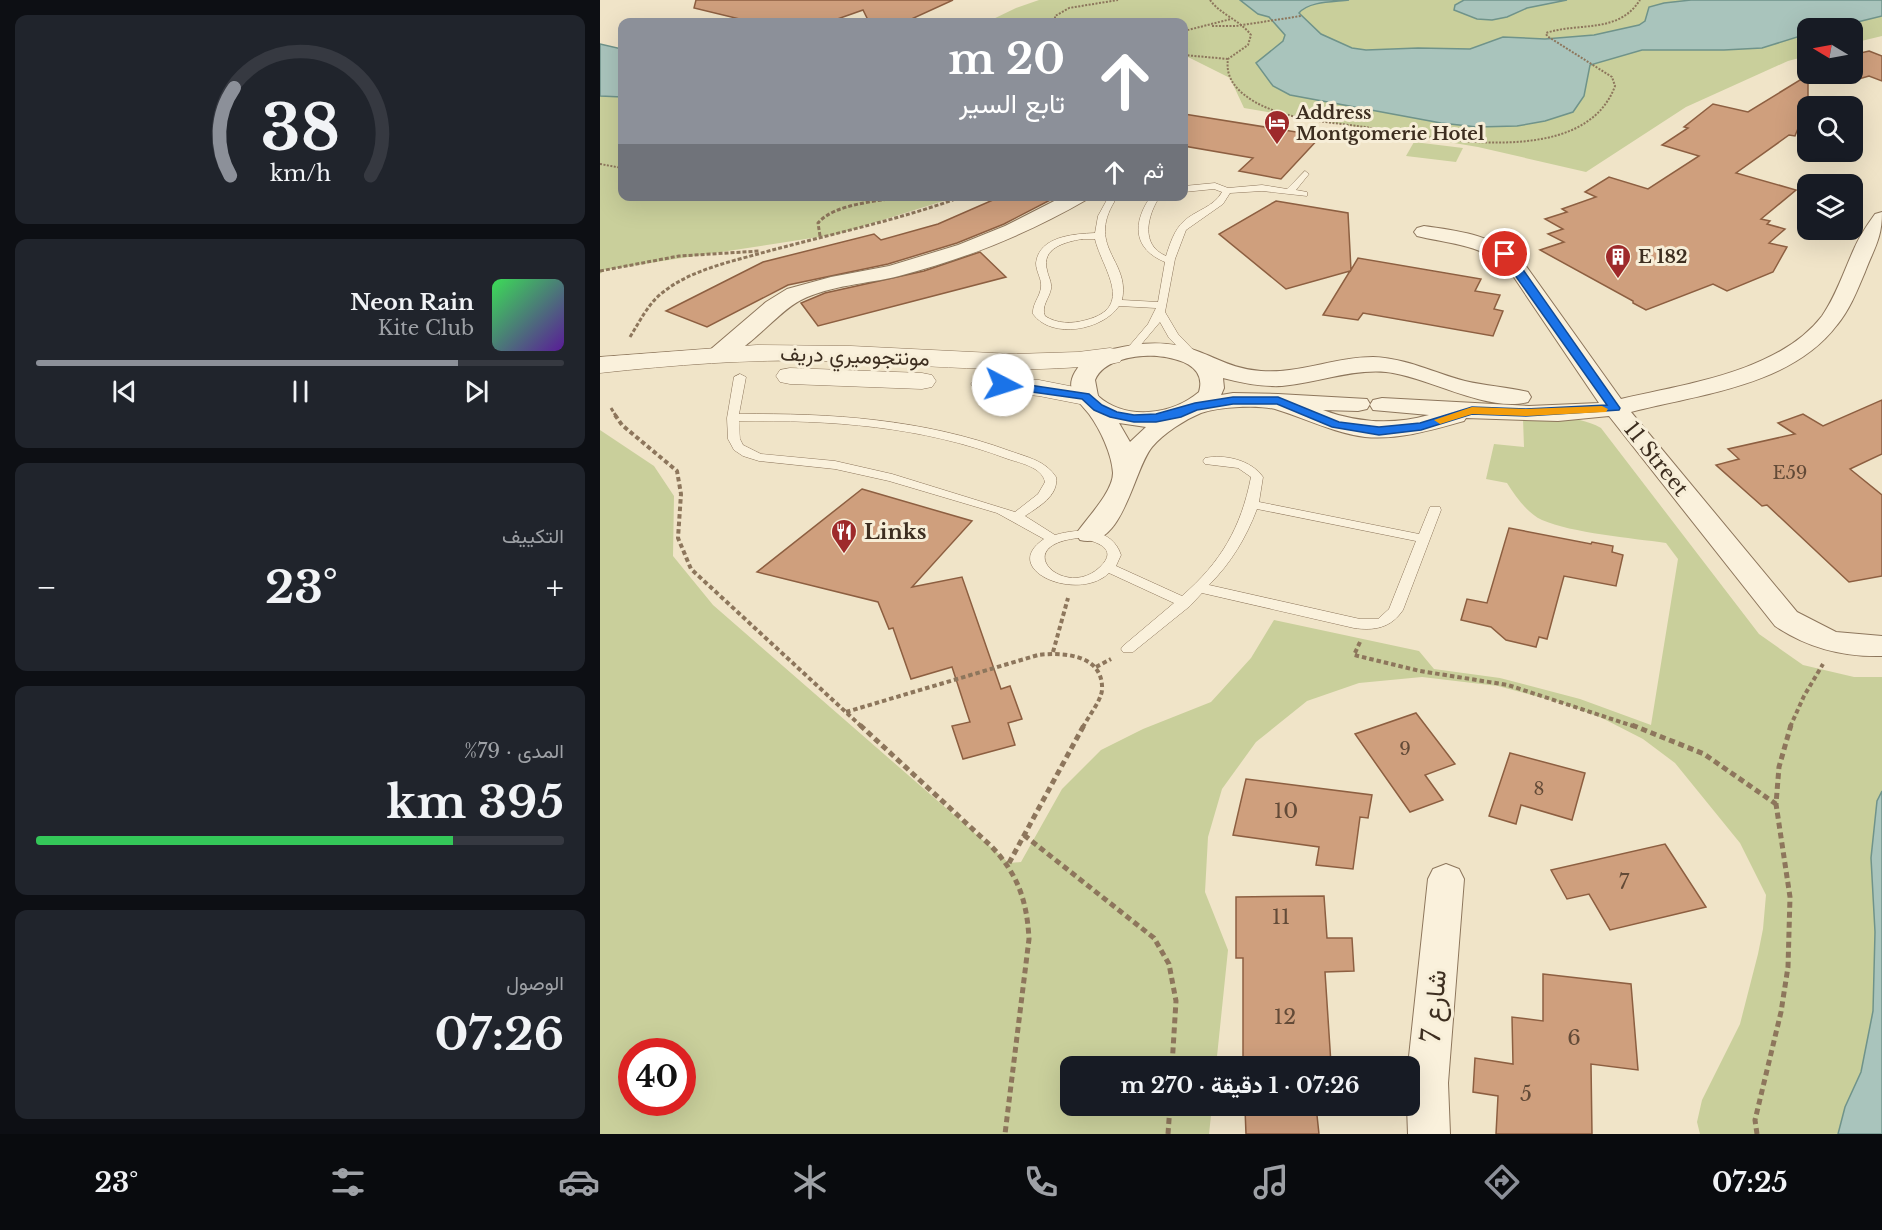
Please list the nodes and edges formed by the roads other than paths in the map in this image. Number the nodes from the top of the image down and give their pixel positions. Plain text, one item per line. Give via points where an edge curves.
1 (1305, 174) dead end
2 (1198, 188) junction
3 (1188, 189) edge
4 (1227, 191) junction
5 (1288, 192) junction
6 (1304, 195) dead end
7 (1221, 200) junction
8 (1070, 201) edge
9 (1111, 201) edge
10 (1153, 201) edge
11 (1882, 218) edge
12 (1424, 232) dead end
13 (1100, 236) junction
14 (1170, 261) junction
15 (1116, 303) junction
16 (1161, 309) junction
17 (754, 324) junction
18 (780, 353) junction
19 (1120, 354) junction
20 (716, 355) junction
21 (1200, 361) junction
22 (600, 365) edge
23 (1427, 376) junction
24 (740, 377) junction
25 (606, 398) edge
26 (1278, 401) junction
27 (1091, 402) junction
28 (1611, 403) junction
29 (1358, 404) dead end
30 (1382, 405) dead end
31 (1186, 411) junction
32 (1422, 417) junction
33 (734, 418) junction
34 (1209, 461) dead end
35 (1125, 474) junction
36 (1252, 504) junction
37 (1435, 510) dead end
38 (1016, 517) junction
39 (1090, 534) junction
40 (1053, 539) junction
41 (1424, 539) junction
42 (1109, 568) junction
43 (1201, 588) junction
44 (1185, 603) junction
45 (1882, 646) edge
46 (1128, 649) dead end
47 (1446, 879) dead end
48 (1429, 1134) edge

1 - 5 lane
2 - 3 lane
2 - 4 lane via 1215,186
2 - 7 lane
4 - 5 lane via 1262,188
4 - 7 lane
5 - 6 lane
7 - 14 lane via 1186,225
8 - 17 street via 1027,225 954,253 797,293 778,302
9 - 13 lane via 1102,217
10 - 14 lane via 1144,219 1144,239 1153,254
11 - 28 street via 1837,309 1819,333 1790,354 1751,373 1703,388
12 - 28 street, 11 Street via 1476,241 1505,254
13 - 15 lane via 1119,285
13 - 15 lane via 1067,238 1050,247 1041,266 1046,289 1037,312 1050,323 1077,325 1101,318
14 - 16 lane
15 - 16 lane
16 - 19 lane
16 - 21 lane via 1173,336
17 - 18 street via 762,344
17 - 20 street via 736,343
18 - 19 street, مونتجوميري دريف via 1029,364
18 - 20 street, مونتجوميري دريف
19 - 21 street via 1165,350
19 - 27 street via 1095,364 1085,374 1082,386
20 - 22 street, مونتجوميري دريف
21 - 23 street via 1222,372 1269,378 1362,364 1387,365
21 - 31 street via 1212,374 1213,386 1207,397
23 - 28 street via 1519,397
23 - 32 street
24 - 25 street, مونتجوميري دريف
24 - 27 street, مونتجوميري دريف via 829,376 999,385
24 - 33 lane
26 - 29 street
26 - 31 street via 1233,400
26 - 32 street via 1336,425 1357,429 1401,430
27 - 31 street via 1114,415 1134,418
27 - 35 street via 1116,439
28 - 32 street via 1544,412 1472,411
28 - 45 street, 11 Street via 1774,607 1801,630 1840,645
30 - 32 street
31 - 35 street via 1143,441
33 - 38 lane via 734,439 747,453 864,471
33 - 38 lane via 817,417 888,424 936,432 1008,454 1041,468 1051,482 1041,498
34 - 36 lane via 1253,471 1257,477
35 - 39 street via 1113,506
36 - 41 lane
36 - 43 lane via 1242,532 1225,560
37 - 41 lane
38 - 40 lane
39 - 40 lane
39 - 42 lane via 1110,544 1114,560
40 - 42 lane via 1039,552 1037,560 1047,576 1073,582 1099,576
41 - 43 lane via 1391,618 1381,623 1367,626
42 - 44 lane
43 - 44 lane
44 - 46 lane
47 - 48 street, شارع 7 via 1427,1083

